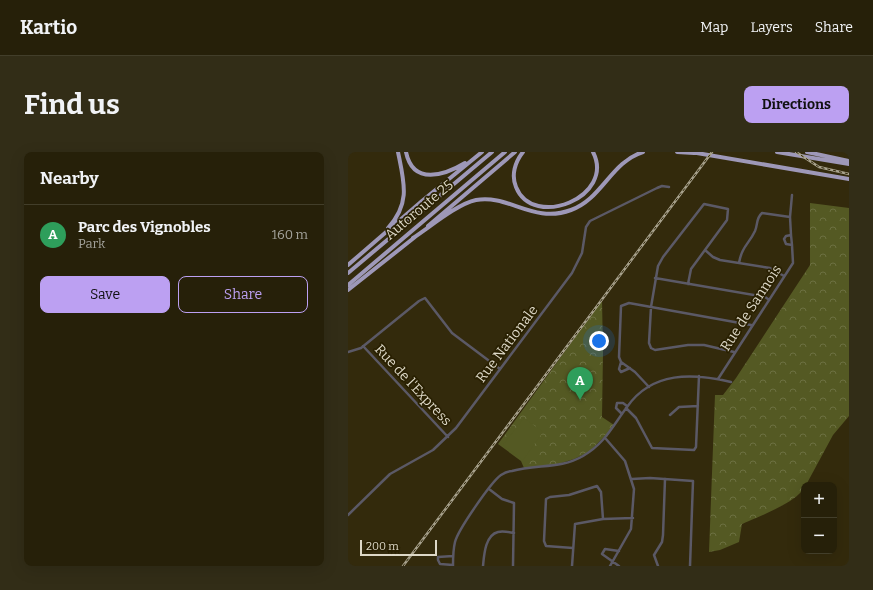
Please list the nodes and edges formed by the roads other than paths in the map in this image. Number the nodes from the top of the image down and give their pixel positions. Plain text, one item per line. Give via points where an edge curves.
1 (398, 152) edge
2 (406, 152) edge
3 (482, 152) edge
4 (492, 152) edge
5 (505, 152) edge
6 (515, 152) edge
7 (523, 152) edge
8 (593, 152) edge
9 (643, 152) edge
10 (677, 152) edge
11 (691, 152) edge
12 (777, 152) edge
13 (807, 152) edge
14 (704, 154) junction
15 (476, 157) junction
16 (849, 161) edge
17 (849, 164) edge
18 (452, 177) junction
19 (849, 179) edge
20 (668, 187) dead end
21 (792, 194) dead end
22 (790, 217) junction
23 (791, 235) junction
24 (382, 236) junction
25 (413, 238) junction
26 (792, 245) junction
27 (705, 250) junction
28 (374, 252) junction
29 (739, 263) junction
30 (348, 265) edge
31 (348, 273) edge
32 (784, 276) junction
33 (655, 278) junction
34 (688, 284) junction
35 (348, 285) edge
36 (348, 290) edge
37 (768, 299) junction
38 (651, 307) junction
39 (751, 325) junction
40 (363, 346) junction
41 (348, 352) edge
42 (734, 352) junction
43 (620, 362) junction
44 (630, 368) junction
45 (500, 370) junction
46 (699, 376) junction
47 (718, 379) junction
48 (731, 382) dead end
49 (649, 388) junction
50 (698, 406) junction
51 (627, 407) junction
52 (622, 414) junction
53 (670, 415) dead end
54 (448, 438) junction
55 (606, 439) junction
56 (632, 479) junction
57 (665, 479) junction
58 (489, 490) junction
59 (348, 515) edge
60 (633, 518) junction
61 (603, 519) junction
62 (514, 532) junction
63 (573, 548) junction
64 (619, 551) junction
65 (453, 556) junction
66 (613, 561) junction
67 (453, 566) edge
68 (483, 566) edge
69 (513, 566) edge
70 (572, 566) edge
71 (610, 566) edge
72 (619, 566) edge
73 (658, 566) edge
74 (690, 566) edge

1 - 24 highway via 404,200 399,214
2 - 15 highway via 416,169 431,175 449,172
3 - 15 highway
4 - 28 highway, Autoroute 25
5 - 35 highway, Autoroute 25
6 - 25 highway
7 - 8 highway via 514,169 517,189 529,202 549,206 570,202 590,188 597,171
9 - 25 highway via 624,162 592,198 570,211 539,214 496,200 477,200 460,207
10 - 14 highway
11 - 14 highway
12 - 17 highway
13 - 16 highway
14 - 19 highway
15 - 18 highway
18 - 24 highway
18 - 28 highway via 427,198
20 - 45 street, Rue Nationale via 657,188 589,222 583,250 574,270
21 - 22 street, Rue de Sannois
22 - 23 street, Rue de Sannois
22 - 29 street via 762,213 759,215 755,232 741,251
23 - 26 street, Rue de Sannois
23 - 26 street, Rue de Sannois via 784,239 786,244
24 - 30 highway
25 - 36 highway
26 - 32 street, Rue de Sannois via 793,263
27 - 29 street via 713,257
27 - 33 street via 727,220 728,209 704,204 663,257
27 - 34 street via 691,269
28 - 31 highway, Autoroute 25
29 - 32 street via 770,268
32 - 37 street, Rue de Sannois
33 - 34 street
33 - 38 street
34 - 37 street
37 - 39 street, Rue de Sannois
38 - 39 street
38 - 42 street via 649,343 654,350 693,345
38 - 43 street via 626,303 621,306
39 - 42 street, Rue de Sannois
40 - 41 street
40 - 45 street via 425,298 452,333
40 - 54 street, Rue de l'Express
42 - 47 street, Rue de Sannois
43 - 44 street
43 - 44 street via 621,372
44 - 49 street
45 - 54 street, Rue Nationale
46 - 47 street
46 - 49 street via 669,378
46 - 50 street
47 - 48 street
49 - 51 street
50 - 51 street via 694,450 652,448
50 - 53 street via 679,407
51 - 52 street
51 - 52 street via 623,403 617,403 616,408
52 - 55 street
54 - 59 street, Rue Nationale via 433,450 390,474
55 - 56 street via 625,461
55 - 58 street via 582,457 567,463 511,471 502,475
56 - 57 street
56 - 60 street
57 - 73 street via 662,542 654,555
57 - 74 street via 692,480 694,484
58 - 62 street via 514,503
58 - 65 street via 458,532
60 - 61 street
60 - 64 street via 630,535
61 - 63 street via 575,524
61 - 63 street via 602,492 598,486 546,499 546,546
62 - 68 street via 494,534 484,549
62 - 69 street
63 - 70 street
64 - 66 street
64 - 66 street via 609,548 604,551 603,556
65 - 67 street
65 - 67 street via 438,557 440,564
66 - 71 street
66 - 72 street

